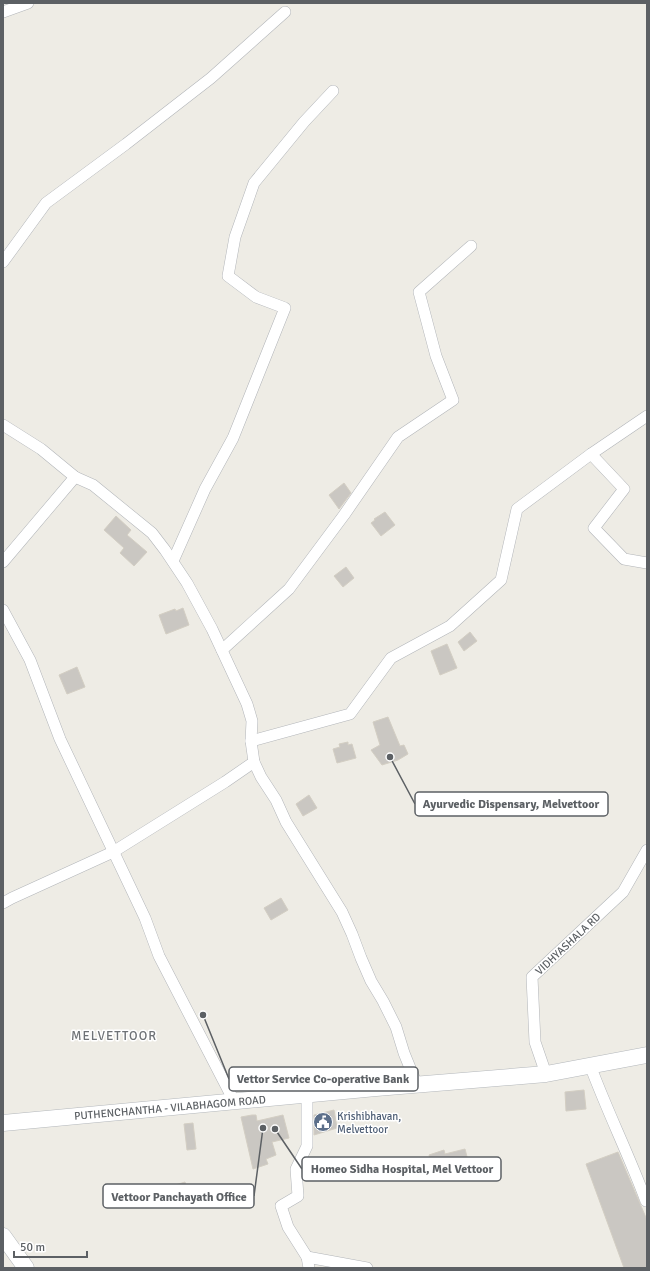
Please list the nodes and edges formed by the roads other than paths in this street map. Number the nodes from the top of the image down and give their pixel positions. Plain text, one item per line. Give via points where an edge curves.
1 (28, 3) edge
2 (3, 12) edge
3 (285, 12) dead end
4 (333, 91) dead end
5 (471, 246) dead end
6 (3, 262) edge
7 (647, 416) edge
8 (3, 425) edge
9 (591, 454) junction
10 (75, 477) junction
11 (172, 561) junction
12 (3, 562) edge
13 (647, 564) edge
14 (3, 610) edge
15 (222, 650) junction
16 (251, 741) junction
17 (254, 762) junction
18 (647, 850) edge
19 (114, 852) junction
20 (3, 903) edge
21 (647, 1055) edge
22 (590, 1065) junction
23 (546, 1074) junction
24 (417, 1085) junction
25 (307, 1095) junction
26 (234, 1102) junction
27 (3, 1124) edge
28 (646, 1201) dead end
29 (3, 1236) edge
30 (308, 1263) edge
31 (26, 1268) edge
32 (367, 1268) edge

1 - 2 street
3 - 6 street via 211,78 46,203
4 - 11 street via 254,183 235,238 228,276 256,297 285,308 233,438 205,489
5 - 15 street via 419,292 436,356 453,400 398,437 289,589
7 - 9 street
8 - 10 street via 41,449
9 - 13 street via 624,489 594,528 624,559
9 - 16 street via 517,509 501,580 450,626 391,658 350,714
10 - 11 street via 93,485 152,533
10 - 12 street
11 - 15 street via 190,588
14 - 19 street via 30,660 60,739
15 - 16 street via 247,704 252,721
16 - 17 street
17 - 19 street
17 - 24 street via 286,822 342,912 371,981 396,1027
18 - 23 street, VIDHYASHALA RD via 623,892 532,977 535,1042
19 - 20 street
19 - 26 street via 145,918 159,956
21 - 22 main road, PUTHENCHANTHA - VILABHAGOM ROAD
22 - 23 main road, PUTHENCHANTHA - VILABHAGOM ROAD
22 - 28 street
23 - 24 main road, PUTHENCHANTHA - VILABHAGOM ROAD
24 - 25 main road, PUTHENCHANTHA - VILABHAGOM ROAD
25 - 26 main road, PUTHENCHANTHA - VILABHAGOM ROAD
25 - 30 street via 306,1146 296,1168 298,1196 282,1206 288,1227
26 - 27 main road, PUTHENCHANTHA - VILABHAGOM ROAD
29 - 31 main road
30 - 32 street

